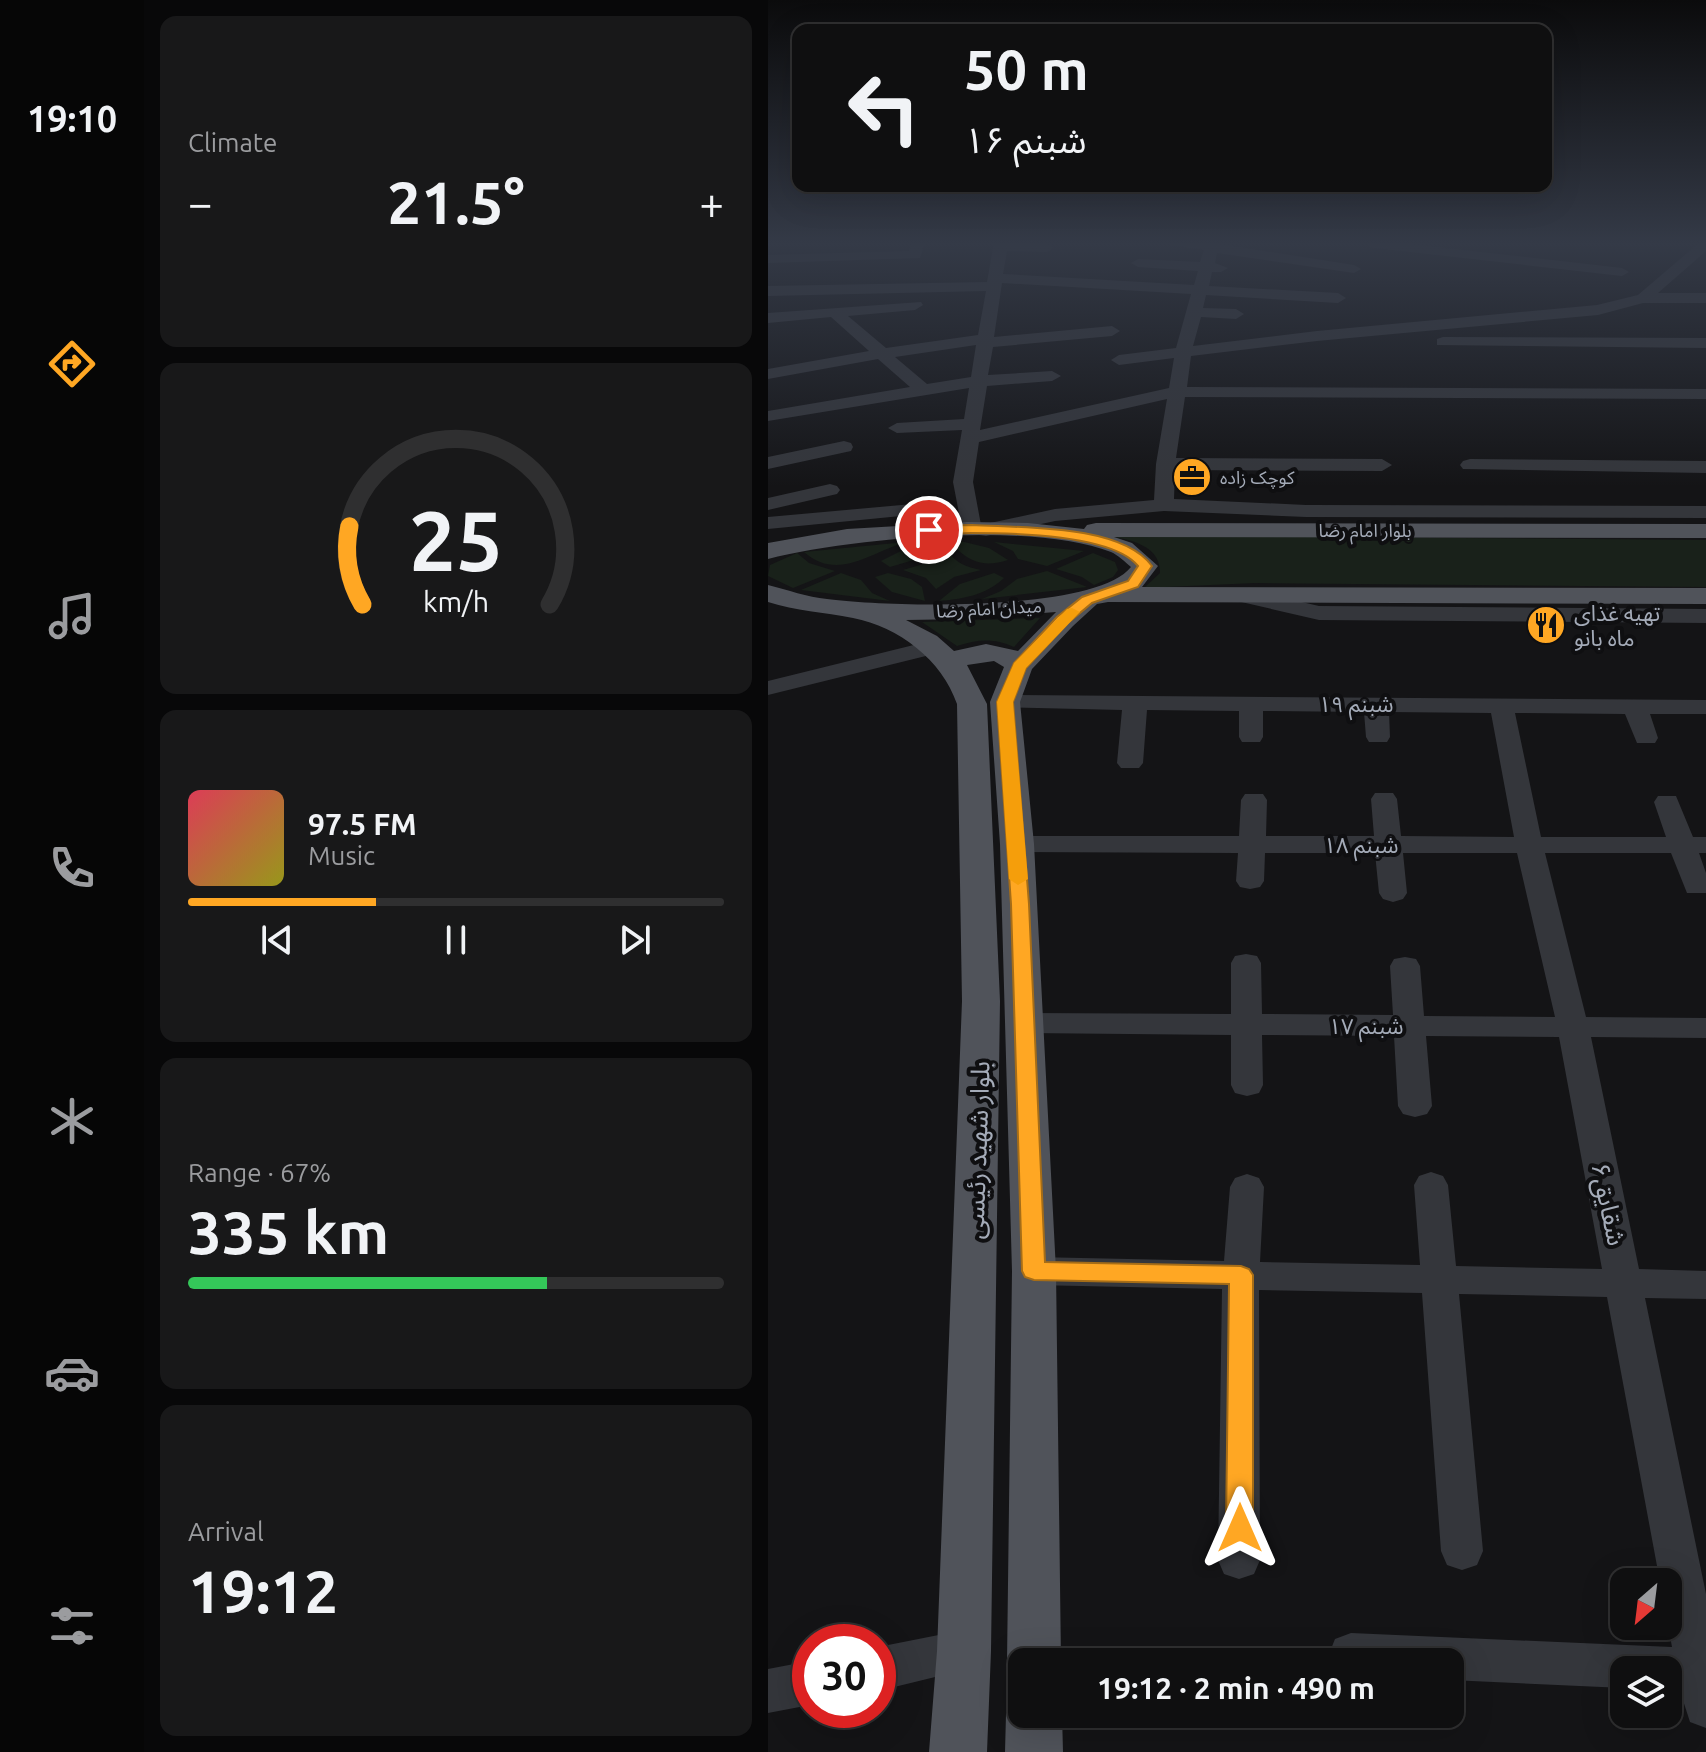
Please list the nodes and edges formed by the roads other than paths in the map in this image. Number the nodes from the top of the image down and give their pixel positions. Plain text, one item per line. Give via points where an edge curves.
1 (847, 324) edge
2 (989, 324) edge
3 (1191, 324) edge
4 (1299, 324) edge
5 (948, 327) dead end
6 (1112, 331) dead end
7 (987, 335) junction
8 (1443, 342) dead end
9 (1706, 343) edge
10 (1184, 350) junction
11 (768, 353) edge
12 (879, 354) junction
13 (1119, 360) dead end
14 (787, 370) junction
15 (768, 374) edge
16 (1056, 381) dead end
17 (868, 382) dead end
18 (809, 387) dead end
19 (978, 387) junction
20 (923, 390) junction
21 (1177, 392) junction
22 (1706, 394) edge
23 (883, 397) junction
24 (768, 416) edge
25 (897, 428) dead end
26 (971, 431) junction
27 (798, 440) dead end
28 (844, 447) dead end
29 (813, 453) junction
30 (768, 463) edge
31 (1166, 464) junction
32 (1382, 465) dead end
33 (1470, 465) dead end
34 (1706, 467) edge
35 (963, 482) junction
36 (830, 490) dead end
37 (768, 504) edge
38 (1164, 505) junction
39 (935, 508) junction
40 (1706, 512) edge
41 (1307, 520) junction
42 (768, 523) edge
43 (979, 529) junction
44 (881, 531) junction
45 (1706, 531) edge
46 (1023, 532) junction
47 (825, 537) junction
48 (768, 540) edge
49 (768, 551) edge
50 (770, 595) edge
51 (1245, 596) junction
52 (1706, 596) edge
53 (1098, 598) junction
54 (856, 610) junction
55 (1706, 616) edge
56 (942, 655) junction
57 (1012, 684) junction
58 (768, 688) edge
59 (1135, 702) junction
60 (1251, 703) junction
61 (1376, 703) junction
62 (1501, 704) junction
63 (1635, 706) junction
64 (1706, 707) edge
65 (1251, 737) dead end
66 (1378, 737) dead end
67 (1646, 738) dead end
68 (1130, 763) dead end
69 (1384, 799) dead end
70 (1254, 800) dead end
71 (1667, 802) dead end
72 (1017, 844) junction
73 (1252, 844) junction
74 (1390, 844) junction
75 (1529, 845) junction
76 (1695, 845) edge
77 (1250, 881) dead end
78 (1697, 887) dead end
79 (1393, 893) dead end
80 (1246, 963) dead end
81 (1405, 966) dead end
82 (1026, 1023) junction
83 (1246, 1024) junction
84 (1409, 1025) junction
85 (1573, 1026) junction
86 (1706, 1028) edge
87 (1247, 1085) dead end
88 (1415, 1106) dead end
89 (1431, 1185) dead end
90 (1247, 1187) dead end
91 (1034, 1271) junction
92 (1241, 1275) junction
93 (1438, 1280) junction
94 (1625, 1284) junction
95 (1706, 1285) edge
96 (1462, 1551) dead end
97 (1239, 1560) dead end
98 (1034, 1648) edge
99 (964, 1651) junction
100 (896, 1665) edge
101 (1464, 1665) edge
102 (792, 1686) edge
103 (1702, 1688) edge
104 (768, 1691) edge
105 (1034, 1728) edge
106 (958, 1752) edge
107 (1034, 1752) edge

1 - 12 street
2 - 7 street
3 - 10 street
4 - 10 street
5 - 7 street
6 - 7 street
7 - 12 street
7 - 19 street
8 - 9 street
10 - 13 street
10 - 21 street
11 - 14 street
12 - 14 street
12 - 20 street
14 - 15 street
14 - 18 street
16 - 19 street
17 - 23 street
19 - 20 street
19 - 26 street
20 - 23 street
21 - 22 street
21 - 26 street
21 - 31 street
23 - 24 street
25 - 26 street
26 - 35 street
27 - 29 street
28 - 29 street
29 - 30 street
31 - 32 street
31 - 38 street
33 - 34 street
35 - 39 street
35 - 43 street
36 - 37 street
38 - 41 street
38 - 43 street via 1055,515
39 - 42 street
39 - 44 street
40 - 41 street
41 - 45 main road, بلوار امام رضا
41 - 46 main road, بلوار امام رضا
43 - 44 main road, میدان امام رضا
43 - 46 main road, میدان امام رضا
44 - 47 main road, میدان امام رضا
46 - 53 main road, میدان امام رضا via 1109,543 1143,561 1139,579
47 - 48 main road
47 - 49 main road, میدان امام رضا
50 - 54 main road, میدان امام رضا
51 - 52 main road
51 - 53 main road
51 - 55 street via 1319,613
53 - 54 main road, میدان امام رضا via 968,611
53 - 57 main road via 1063,620
54 - 56 main road, بلوار شهید رئیسی via 888,620
56 - 57 main road via 978,652 1007,657
56 - 58 street
56 - 99 main road, بلوار شهید رئیسی via 964,682 972,704 981,1001
57 - 59 street, شبنم ۱۹
57 - 72 main road, بلوار شهید رئیسی
59 - 60 street, شبنم ۱۹
59 - 68 street
60 - 61 street, شبنم ۱۹
60 - 65 street
61 - 62 street, شبنم ۱۹
61 - 66 street
62 - 63 street, شبنم ۱۹
62 - 75 street, شقایق۶
63 - 64 street, شبنم ۱۹
63 - 67 street
69 - 74 street
70 - 73 street
71 - 76 street
72 - 73 street, شبنم ۱۸
72 - 82 main road, بلوار شهید رئیسی
73 - 74 street, شبنم ۱۸
73 - 77 street
74 - 75 street, شبنم ۱۸
74 - 79 street
75 - 76 street, شبنم ۱۸
75 - 85 street, شقایق۶
76 - 78 street
80 - 83 street
81 - 84 street
82 - 83 street, شبنم ۱۷
82 - 91 main road, بلوار شهید رئیسی
83 - 84 street, شبنم ۱۷
83 - 87 street
84 - 85 street, شبنم ۱۷
84 - 88 street
85 - 86 street, شبنم ۱۷
85 - 94 street, شقایق۶
89 - 93 street
90 - 92 street
91 - 92 street
91 - 98 main road, بلوار شهید رئیسی
92 - 93 street
92 - 97 street
93 - 94 street
93 - 96 street
94 - 95 street
94 - 103 street, شقایق۶
99 - 100 street
99 - 106 main road, بلوار شهید رئیسی
101 - 103 street
102 - 104 street
105 - 107 main road

